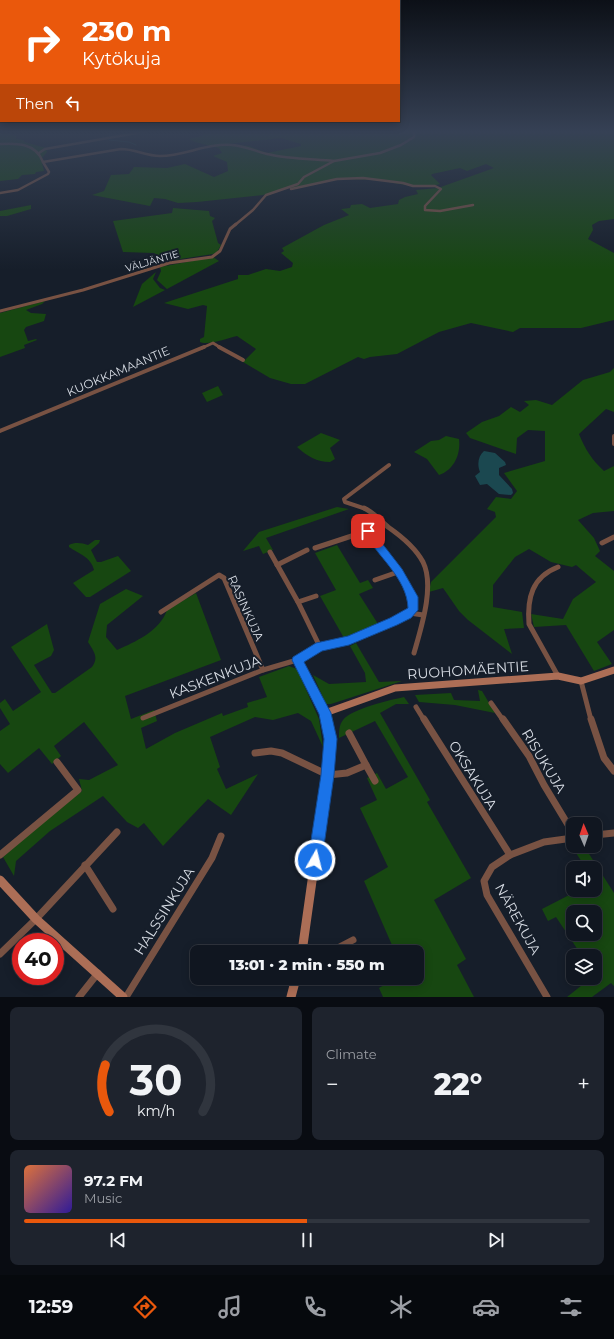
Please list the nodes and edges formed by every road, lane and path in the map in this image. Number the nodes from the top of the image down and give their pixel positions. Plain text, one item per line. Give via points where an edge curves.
1 (41, 178) edge
2 (304, 178) edge
3 (288, 189) junction
4 (0, 193) edge
5 (473, 205) dead end
6 (0, 311) edge
7 (243, 360) dead end
8 (0, 431) edge
9 (614, 436) edge
10 (614, 444) edge
11 (389, 465) dead end
12 (614, 538) edge
13 (602, 543) dead end
14 (315, 548) dead end
15 (307, 550) dead end
16 (270, 552) dead end
17 (277, 565) junction
18 (558, 567) dead end
19 (398, 572) junction
20 (375, 580) dead end
21 (316, 596) dead end
22 (298, 602) junction
23 (161, 612) dead end
24 (410, 613) junction
25 (423, 615) junction
26 (320, 647) junction
27 (414, 653) dead end
28 (297, 660) junction
29 (263, 670) junction
30 (614, 670) edge
31 (558, 676) junction
32 (581, 681) junction
33 (491, 703) dead end
34 (416, 707) dead end
35 (325, 713) junction
36 (143, 718) dead end
37 (349, 732) dead end
38 (255, 752) dead end
39 (57, 762) dead end
40 (366, 765) junction
41 (614, 770) edge
42 (328, 775) junction
43 (375, 781) dead end
44 (566, 822) edge
45 (117, 832) dead end
46 (614, 833) edge
47 (602, 835) edge
48 (221, 836) dead end
49 (566, 839) edge
50 (0, 855) edge
51 (510, 855) junction
52 (86, 865) junction
53 (0, 880) edge
54 (113, 908) dead end
55 (36, 919) junction
56 (353, 940) dead end
57 (303, 945) edge
58 (343, 945) edge
59 (0, 954) edge
60 (98, 973) junction
61 (294, 985) edge
62 (79, 997) edge
63 (125, 997) edge
64 (291, 997) edge
65 (547, 997) edge

1 - 4 street via 18,190
2 - 3 street, VÄLJÄNTIE
3 - 5 street via 337,179 363,178 441,188 425,206 425,210
3 - 6 street, VÄLJÄNTIE via 265,196 253,210 230,228 220,251 215,255 169,263 83,290
7 - 8 street, KUOKKAMAANTIE via 213,343
9 - 10 street
11 - 25 street via 344,499 345,502 367,509 406,541 421,558 425,568 426,584
12 - 13 street
14 - 19 street via 368,531
15 - 17 street
16 - 17 street
17 - 22 street
18 - 31 street via 544,574 530,595 528,604 529,624
19 - 20 street
19 - 24 street via 412,597 413,610
21 - 22 street
22 - 26 street
23 - 29 street, RASINKUJA via 219,575 224,578
24 - 25 street
24 - 26 street, KASKENKUJA via 349,640
25 - 27 street
26 - 28 street, KASKENKUJA
28 - 29 street, KASKENKUJA
28 - 35 street
29 - 36 street, KASKENKUJA
30 - 32 street
31 - 32 street, RUOHOMÄENTIE
31 - 35 street, RUOHOMÄENTIE via 395,688
32 - 41 street via 604,758
33 - 44 street, RISUKUJA via 529,756
34 - 51 street, OKSAKUJA
35 - 42 street via 330,739
37 - 40 street
38 - 42 street via 282,753
39 - 50 street via 78,790
40 - 42 street via 347,773
40 - 43 street
42 - 57 street
45 - 52 street
46 - 47 street
48 - 63 street, HALSSINKUJA via 212,858
49 - 51 street, NÄREKUJA via 544,842
51 - 65 street, NÄREKUJA via 492,867 484,881 485,889
52 - 54 street
52 - 55 street
53 - 55 street
55 - 59 street
55 - 60 street
56 - 58 street
60 - 62 street
60 - 63 street
61 - 64 street

